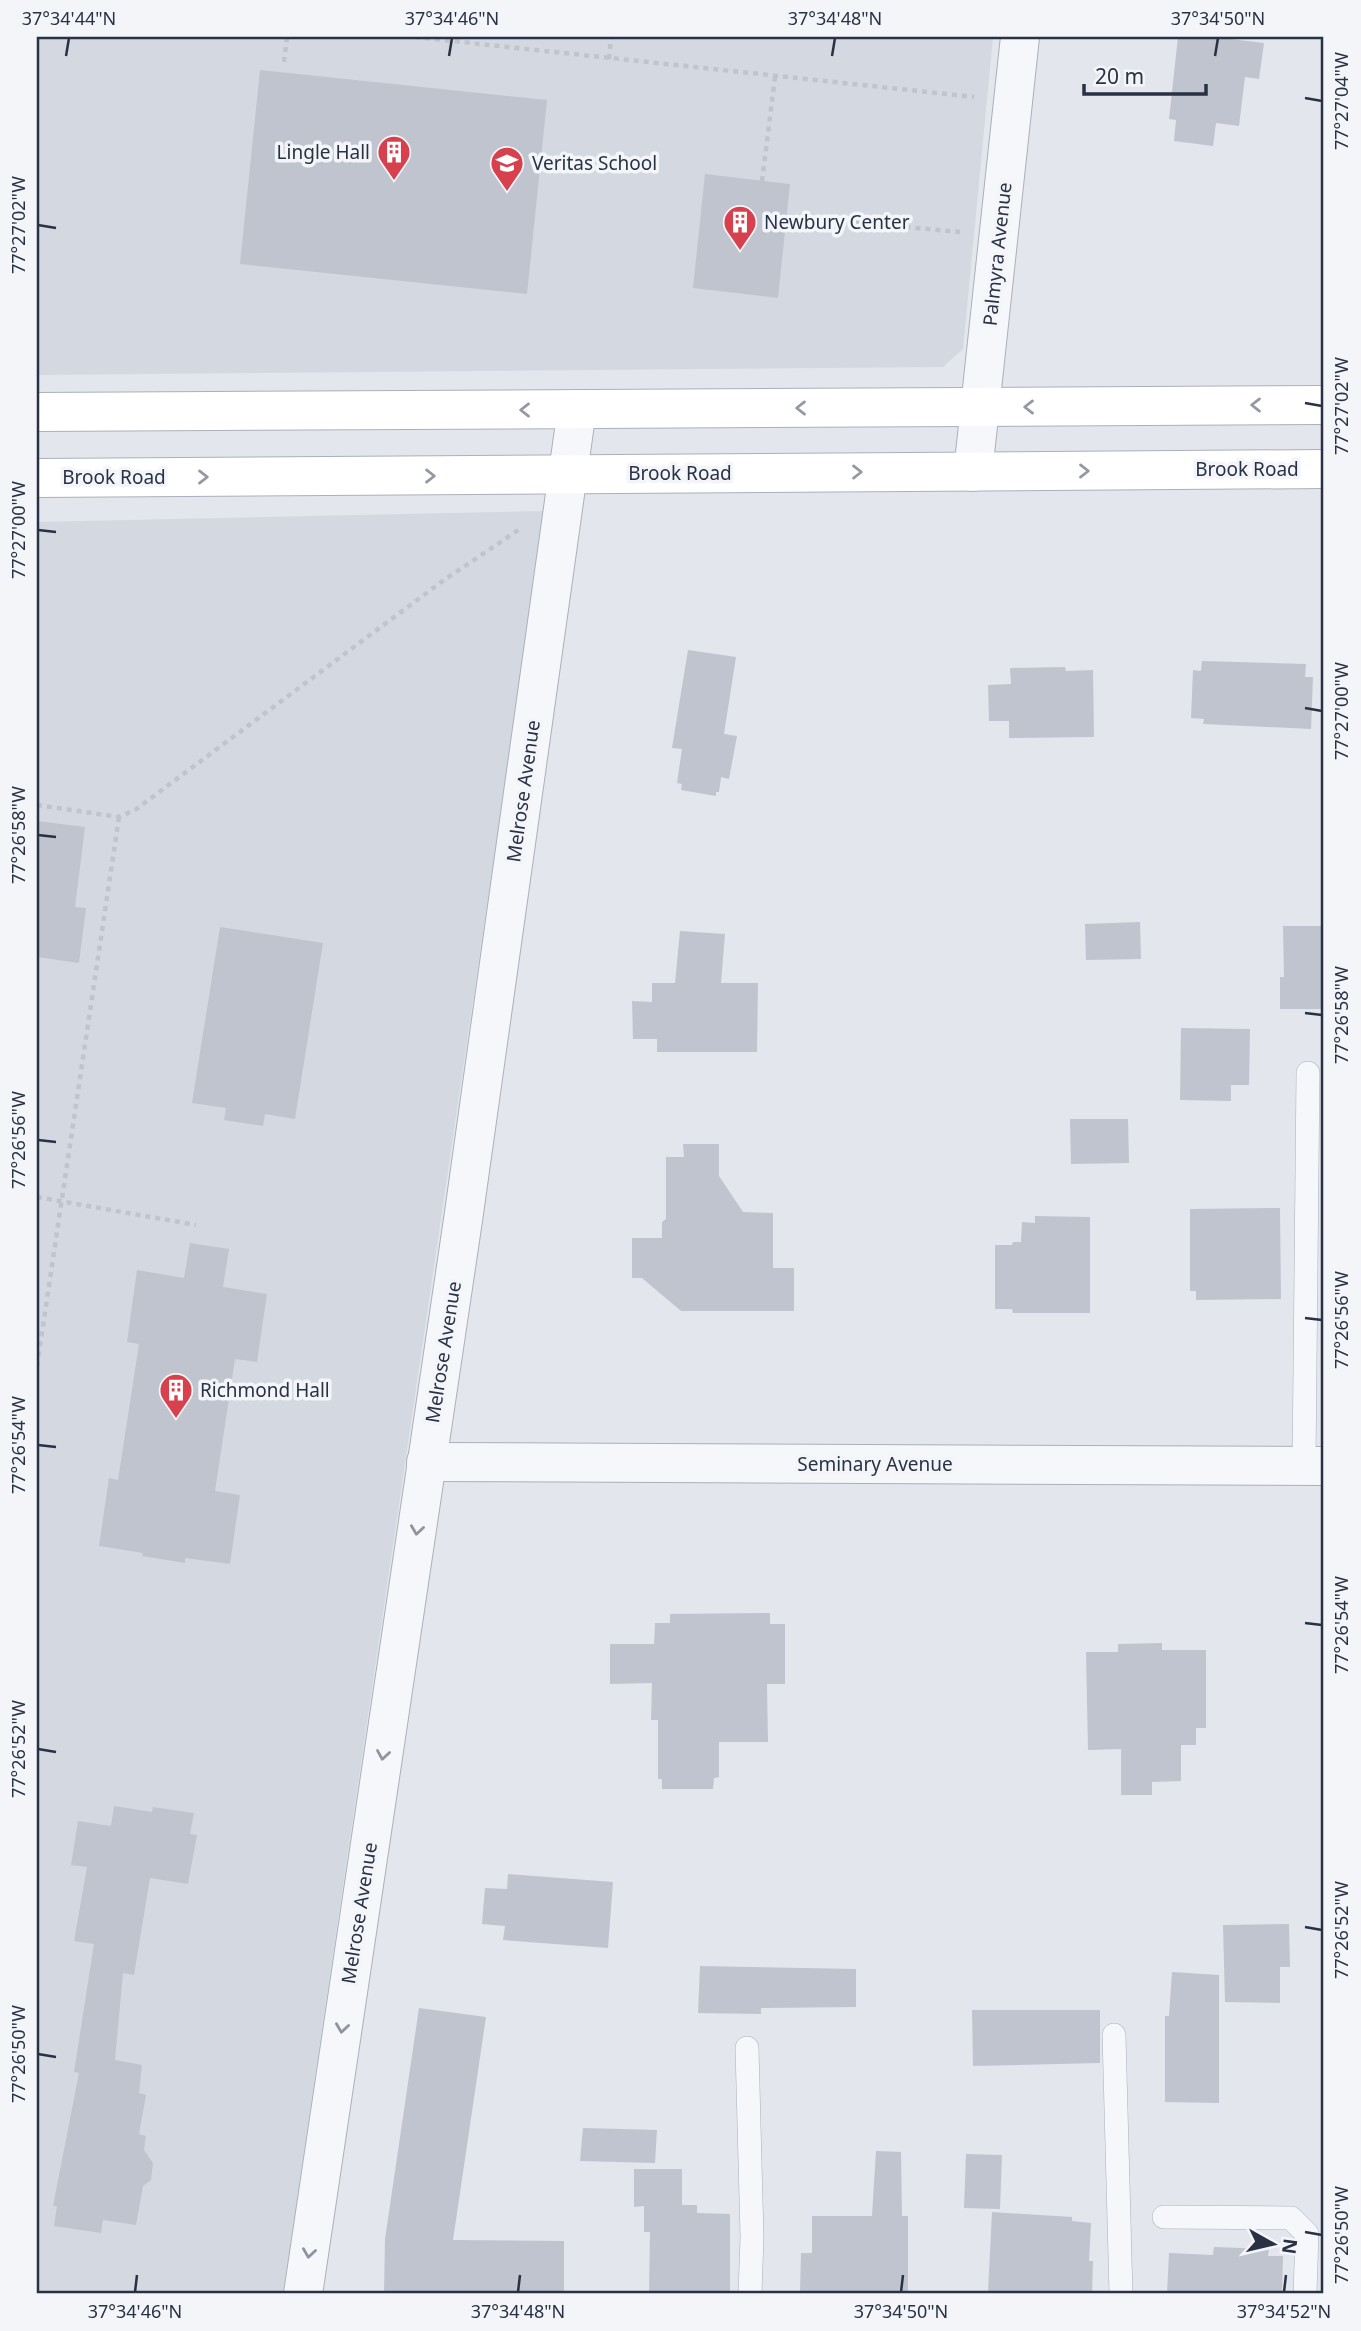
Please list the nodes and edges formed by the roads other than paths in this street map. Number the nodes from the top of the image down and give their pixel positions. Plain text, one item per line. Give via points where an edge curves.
1 (1020, 37) edge
2 (1324, 405) edge
3 (980, 407) junction
4 (577, 409) junction
5 (37, 412) edge
6 (1324, 469) edge
7 (973, 472) junction
8 (568, 474) junction
9 (37, 478) edge
10 (1308, 1073) dead end
11 (426, 1462) junction
12 (1314, 1466) edge
13 (1114, 2035) dead end
14 (747, 2048) dead end
15 (1164, 2217) dead end
16 (303, 2294) edge
17 (751, 2294) edge
18 (1121, 2294) edge
19 (1305, 2294) edge

1 - 3 street, Palmyra Avenue
2 -> 3 main road
3 -> 4 main road
3 - 7 street, Palmyra Avenue
4 -> 5 main road
4 - 8 street, Melrose Avenue
7 -> 6 main road, Brook Road
8 -> 7 main road, Brook Road
9 -> 8 main road, Brook Road
8 - 11 street, Melrose Avenue
10 - 12 lane
11 - 12 street, Seminary Avenue
11 -> 16 street, Melrose Avenue
13 - 18 lane
14 - 17 lane
15 - 19 lane via 1291,2218 1307,2234

